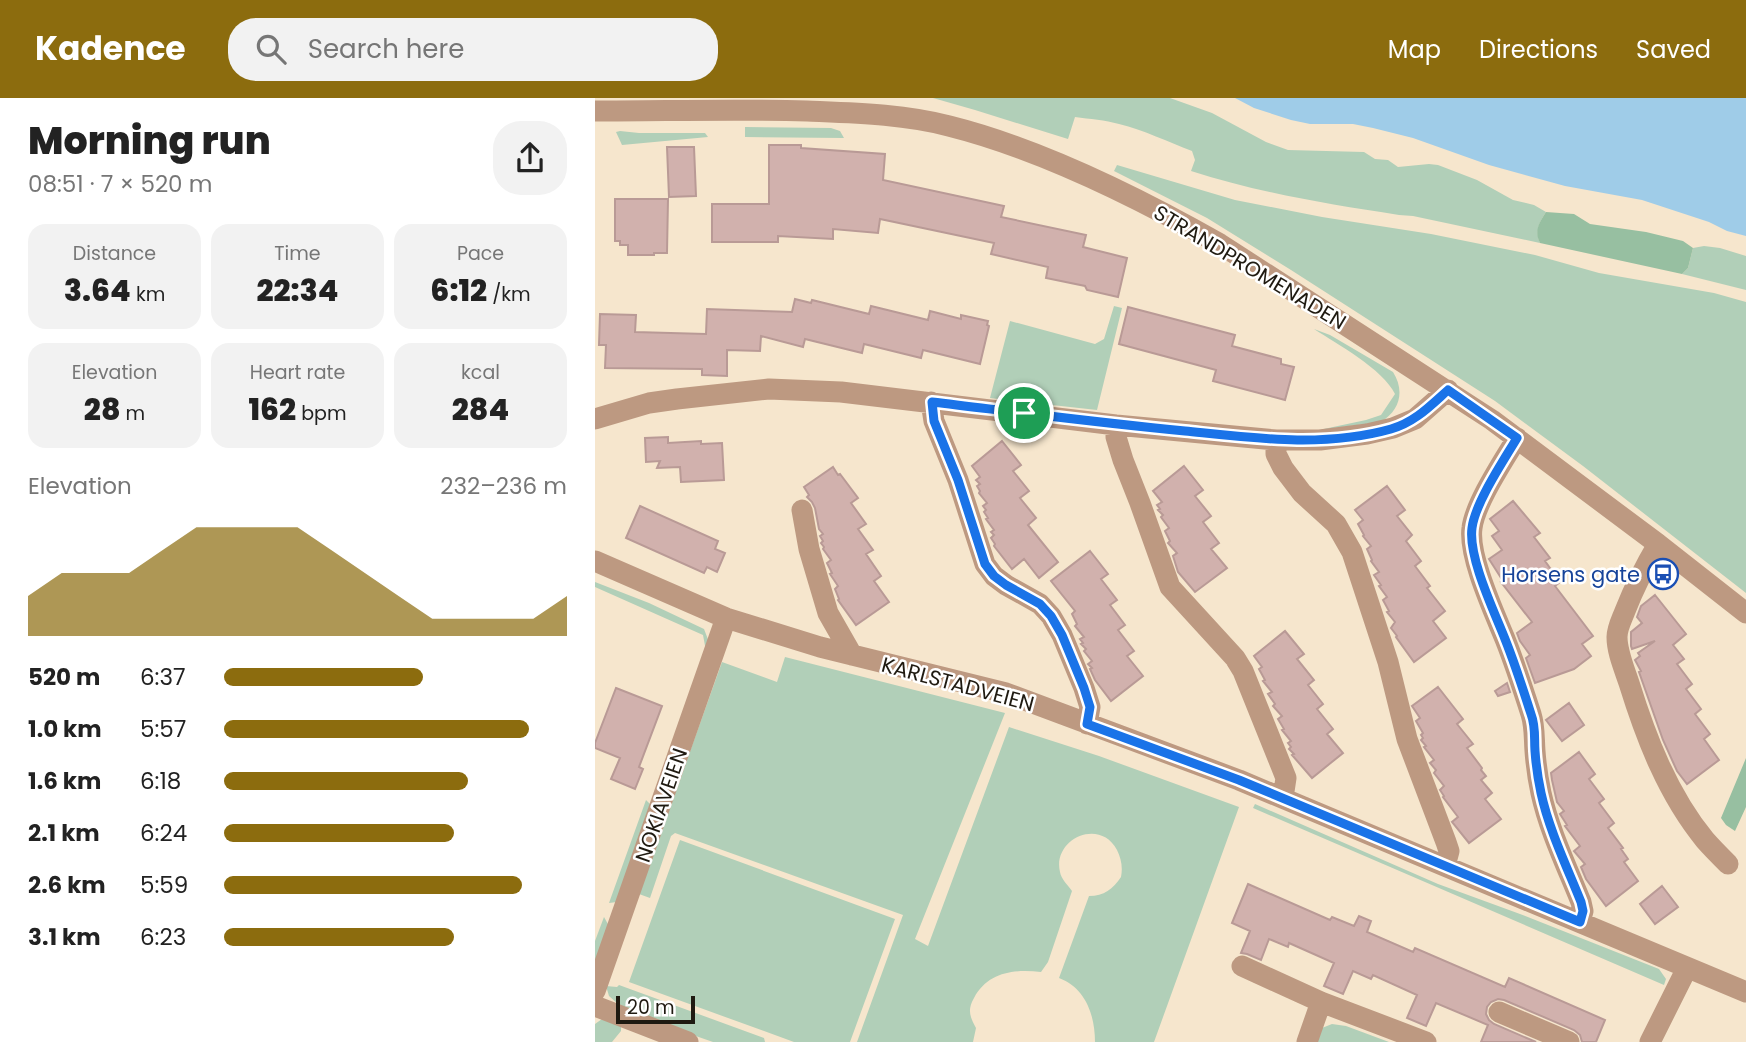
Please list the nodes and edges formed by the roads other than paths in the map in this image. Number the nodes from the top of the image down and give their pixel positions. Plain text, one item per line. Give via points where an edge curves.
1 (595, 111) edge
2 (1448, 390) junction
3 (932, 402) junction
4 (595, 419) edge
5 (1116, 425) junction
6 (1517, 438) junction
7 (1276, 440) junction
8 (802, 510) dead end
9 (1658, 544) junction
10 (595, 561) edge
11 (1746, 613) edge
12 (726, 618) junction
13 (852, 655) junction
14 (1087, 724) junction
15 (1283, 798) junction
16 (1728, 863) dead end
17 (1445, 866) junction
18 (1580, 922) junction
19 (1242, 966) dead end
20 (1687, 968) junction
21 (595, 991) edge
22 (1746, 992) edge
23 (1321, 1002) junction
24 (595, 1006) edge
25 (1499, 1012) dead end
26 (688, 1042) edge
27 (1307, 1042) edge
28 (1426, 1042) edge
29 (1569, 1042) edge
30 (1650, 1042) edge

1 - 2 street, STRANDPROMENADEN via 855,112 928,121 992,138 1067,167 1183,223
2 - 6 street, STRANDPROMENADEN
2 - 7 street via 1415,419 1393,428 1320,440
3 - 4 street via 769,389 649,403
3 - 5 street
3 - 14 street via 934,421 985,564 994,576 1040,604 1051,616 1084,688 1090,707
5 - 7 street
5 - 15 street via 1123,460 1170,587 1243,671 1286,778
6 - 9 street, STRANDPROMENADEN
6 - 18 street via 1483,497 1472,540 1532,716 1542,796 1581,902
7 - 17 street via 1283,468 1336,524 1352,552 1407,739 1449,851
8 - 13 street via 828,613
9 - 11 street, STRANDPROMENADEN
9 - 16 street via 1619,626 1620,654 1668,783 1705,840
10 - 12 street, KARLSTADVEIEN
12 - 13 street, KARLSTADVEIEN
12 - 21 street, NOKIAVEIEN
13 - 14 street, KARLSTADVEIEN via 1006,693
14 - 15 street, KARLSTADVEIEN
15 - 17 street, KARLSTADVEIEN
17 - 18 street, KARLSTADVEIEN
18 - 20 street, KARLSTADVEIEN
19 - 23 street
20 - 22 street, KARLSTADVEIEN
20 - 30 street
23 - 27 street
23 - 28 street
24 - 26 street
25 - 29 street

